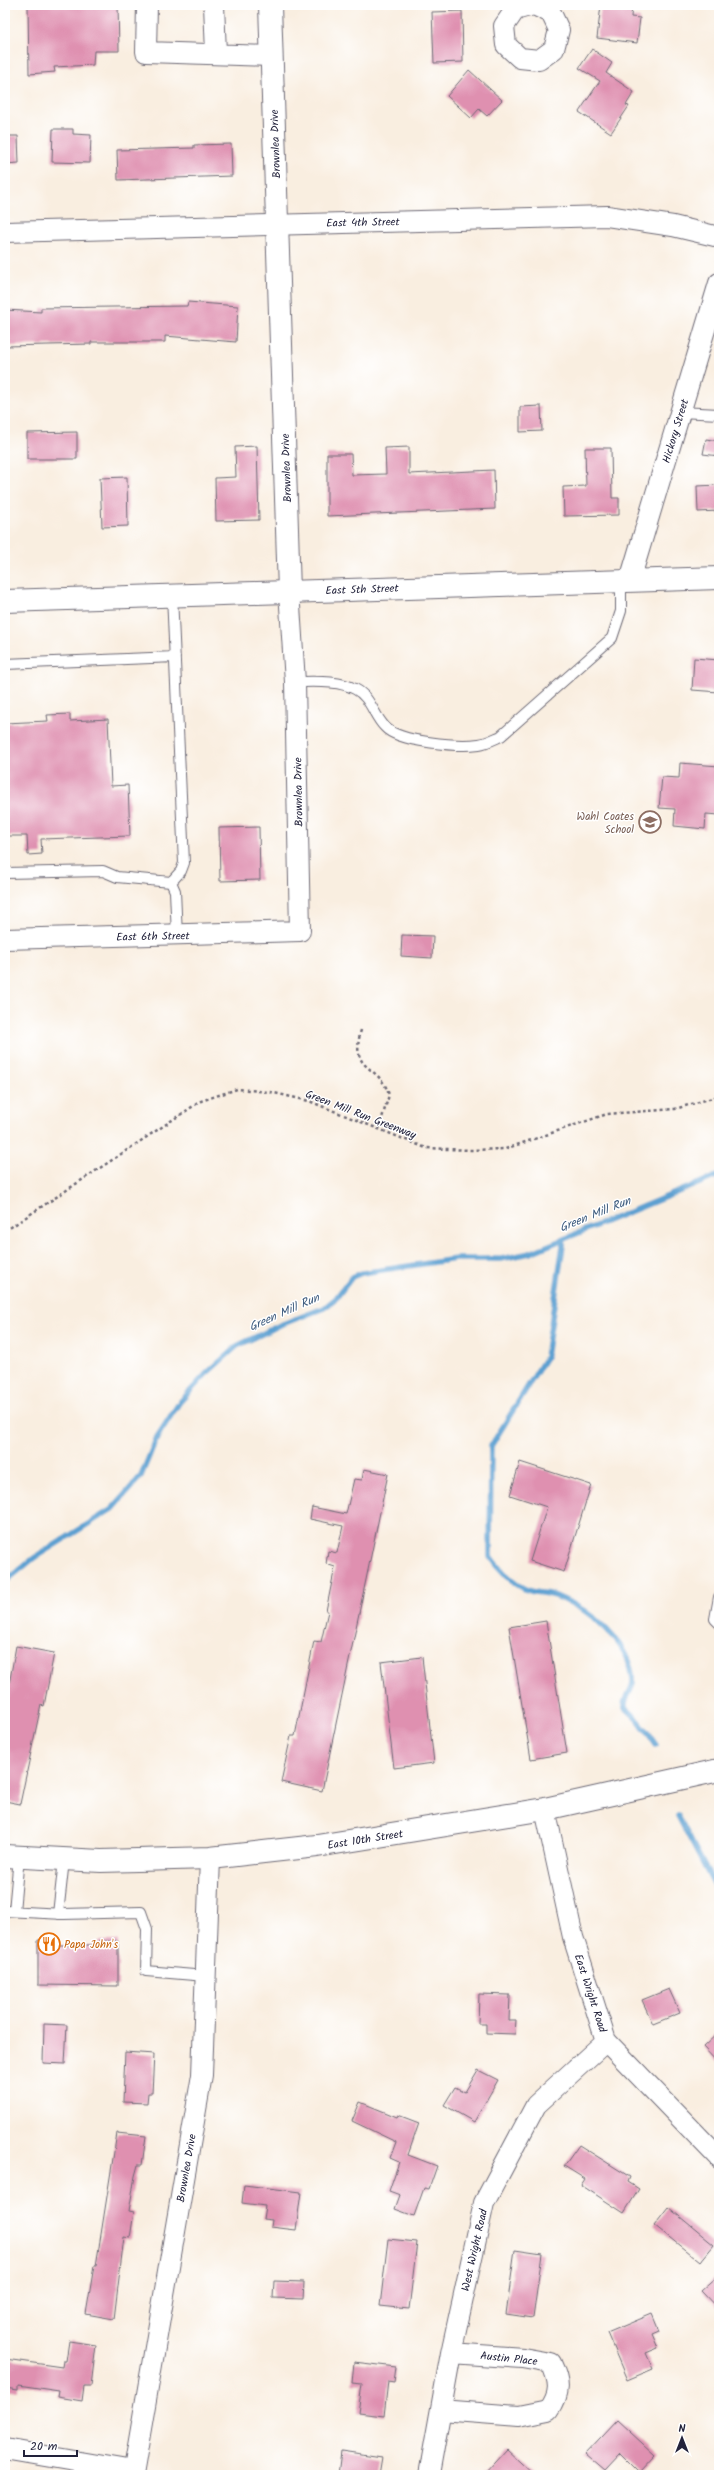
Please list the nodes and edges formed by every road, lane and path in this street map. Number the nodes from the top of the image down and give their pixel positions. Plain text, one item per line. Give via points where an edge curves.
1 (147, 5) edge
2 (214, 5) edge
3 (270, 5) edge
4 (216, 53) junction
5 (272, 56) junction
6 (278, 224) junction
7 (5, 232) edge
8 (719, 237) edge
9 (719, 283) edge
10 (680, 412) junction
11 (719, 414) edge
12 (719, 578) edge
13 (626, 580) junction
14 (289, 591) junction
15 (172, 595) junction
16 (5, 601) edge
17 (175, 657) junction
18 (5, 664) edge
19 (296, 682) junction
20 (5, 873) edge
21 (171, 882) junction
22 (300, 931) joint
23 (176, 936) junction
24 (5, 939) edge
25 (361, 1030) dead end
26 (719, 1096) edge
27 (379, 1128) junction
28 (5, 1231) edge
29 (719, 1597) edge
30 (719, 1623) edge
31 (719, 1770) edge
32 (545, 1809) junction
33 (12, 1857) edge
34 (210, 1858) junction
35 (64, 1860) junction
36 (9, 1911) edge
37 (58, 1914) junction
38 (206, 1976) junction
39 (606, 2041) junction
40 (719, 2158) edge
41 (451, 2353) junction
42 (441, 2410) junction
43 (5, 2449) edge
44 (133, 2473) edge
45 (429, 2475) edge

1 - 4 street via 146,52
2 - 4 street
3 - 5 main road, Brownlea Drive
4 - 5 street
5 - 6 main road, Brownlea Drive
6 - 7 street, East 4th Street
6 - 8 street, East 4th Street via 608,216 673,226
6 - 14 main road, Brownlea Drive
9 - 10 street, Hickory Street
10 - 11 lane
10 - 13 street, Hickory Street
12 - 13 main road, East 5th Street
13 - 14 main road, East 5th Street
13 - 19 lane via 621,611 612,638 501,736 488,742 465,744 412,740 384,727 367,698 356,689 341,684
14 - 15 main road, East 5th Street
14 - 19 street, Brownlea Drive
15 - 16 main road, East 5th Street
15 - 17 lane
17 - 18 lane
17 - 21 lane via 184,863 181,871
19 - 22 street, Brownlea Drive
20 - 21 lane via 103,871 117,877
21 - 23 lane via 175,891
22 - 23 street, East 6th Street
23 - 24 street, East 6th Street
25 - 27 path via 356,1046 358,1058 380,1078 389,1095
26 - 27 path, Green Mill Run Greenway via 675,1109 607,1114 505,1149 426,1148
27 - 28 path, Green Mill Run Greenway via 309,1101 270,1092 237,1090 218,1094 201,1101
29 - 30 lane via 715,1619
31 - 32 main road, East 10th Street
32 - 34 main road, East 10th Street via 316,1846
32 - 39 street, East Wright Road via 573,1937
33 - 35 main road, East 10th Street
33 - 36 lane
34 - 35 main road, East 10th Street
34 - 38 street, Brownlea Drive
35 - 37 lane
36 - 37 lane
37 - 38 lane via 141,1912 147,1929 146,1971
38 - 44 street, Brownlea Drive via 202,2076
39 - 40 street, East Wright Road
39 - 41 street, West Wright Road via 536,2105 484,2203
41 - 42 street, West Wright Road
41 - 42 street, Austin Place via 523,2358 551,2363 557,2375 559,2390 549,2410 519,2416
42 - 45 street, West Wright Road
43 - 44 street

